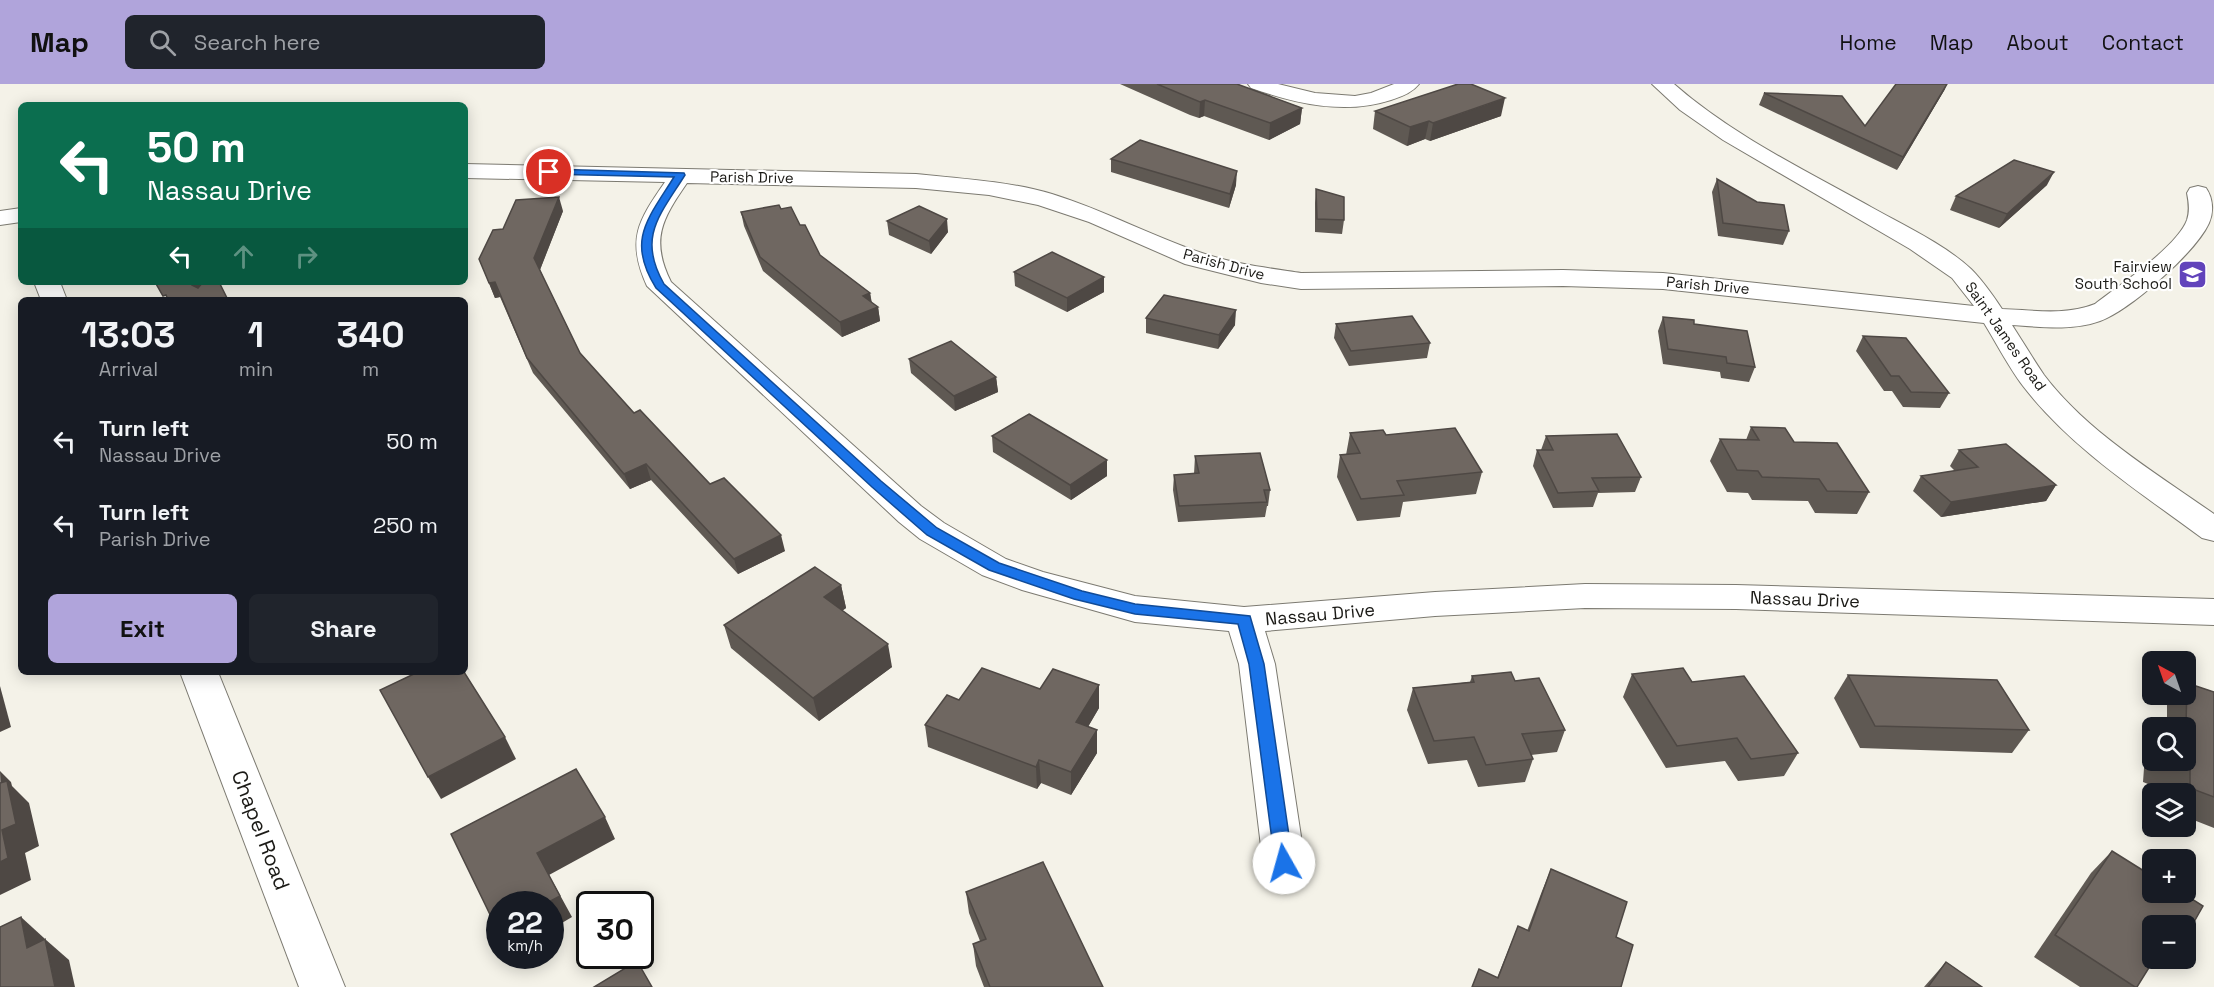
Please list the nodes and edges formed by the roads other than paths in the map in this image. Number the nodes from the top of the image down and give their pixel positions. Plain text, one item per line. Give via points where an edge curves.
1 (1258, 84) edge
2 (1409, 84) edge
3 (1662, 84) edge
4 (468, 171) edge
5 (681, 175) junction
6 (2198, 193) dead end
7 (18, 215) edge
8 (0, 218) edge
9 (1993, 316) junction
10 (2214, 530) edge
11 (2214, 612) edge
12 (1244, 620) junction
13 (200, 675) edge
14 (1284, 863) dead end
15 (322, 987) edge

1 - 2 street via 1314,100 1357,101 1387,95
3 - 9 street, Saint James Road via 1730,136 1943,259 1978,292
4 - 5 street, Parish Drive
5 - 9 street, Parish Drive via 916,181 989,188 1080,211 1194,259 1301,281 1663,281
5 - 12 street, Nassau Drive via 649,225 645,254 660,286 910,514 994,567 1034,582 1135,609
6 - 9 street, Parish Drive via 2202,212 2198,224 2180,247 2104,310 2061,320
7 - 8 street
9 - 10 street, Saint James Road via 2034,381 2073,423 2131,471
11 - 12 street, Nassau Drive via 1585,596
12 - 14 street via 1257,664
13 - 15 street, Chapel Road

